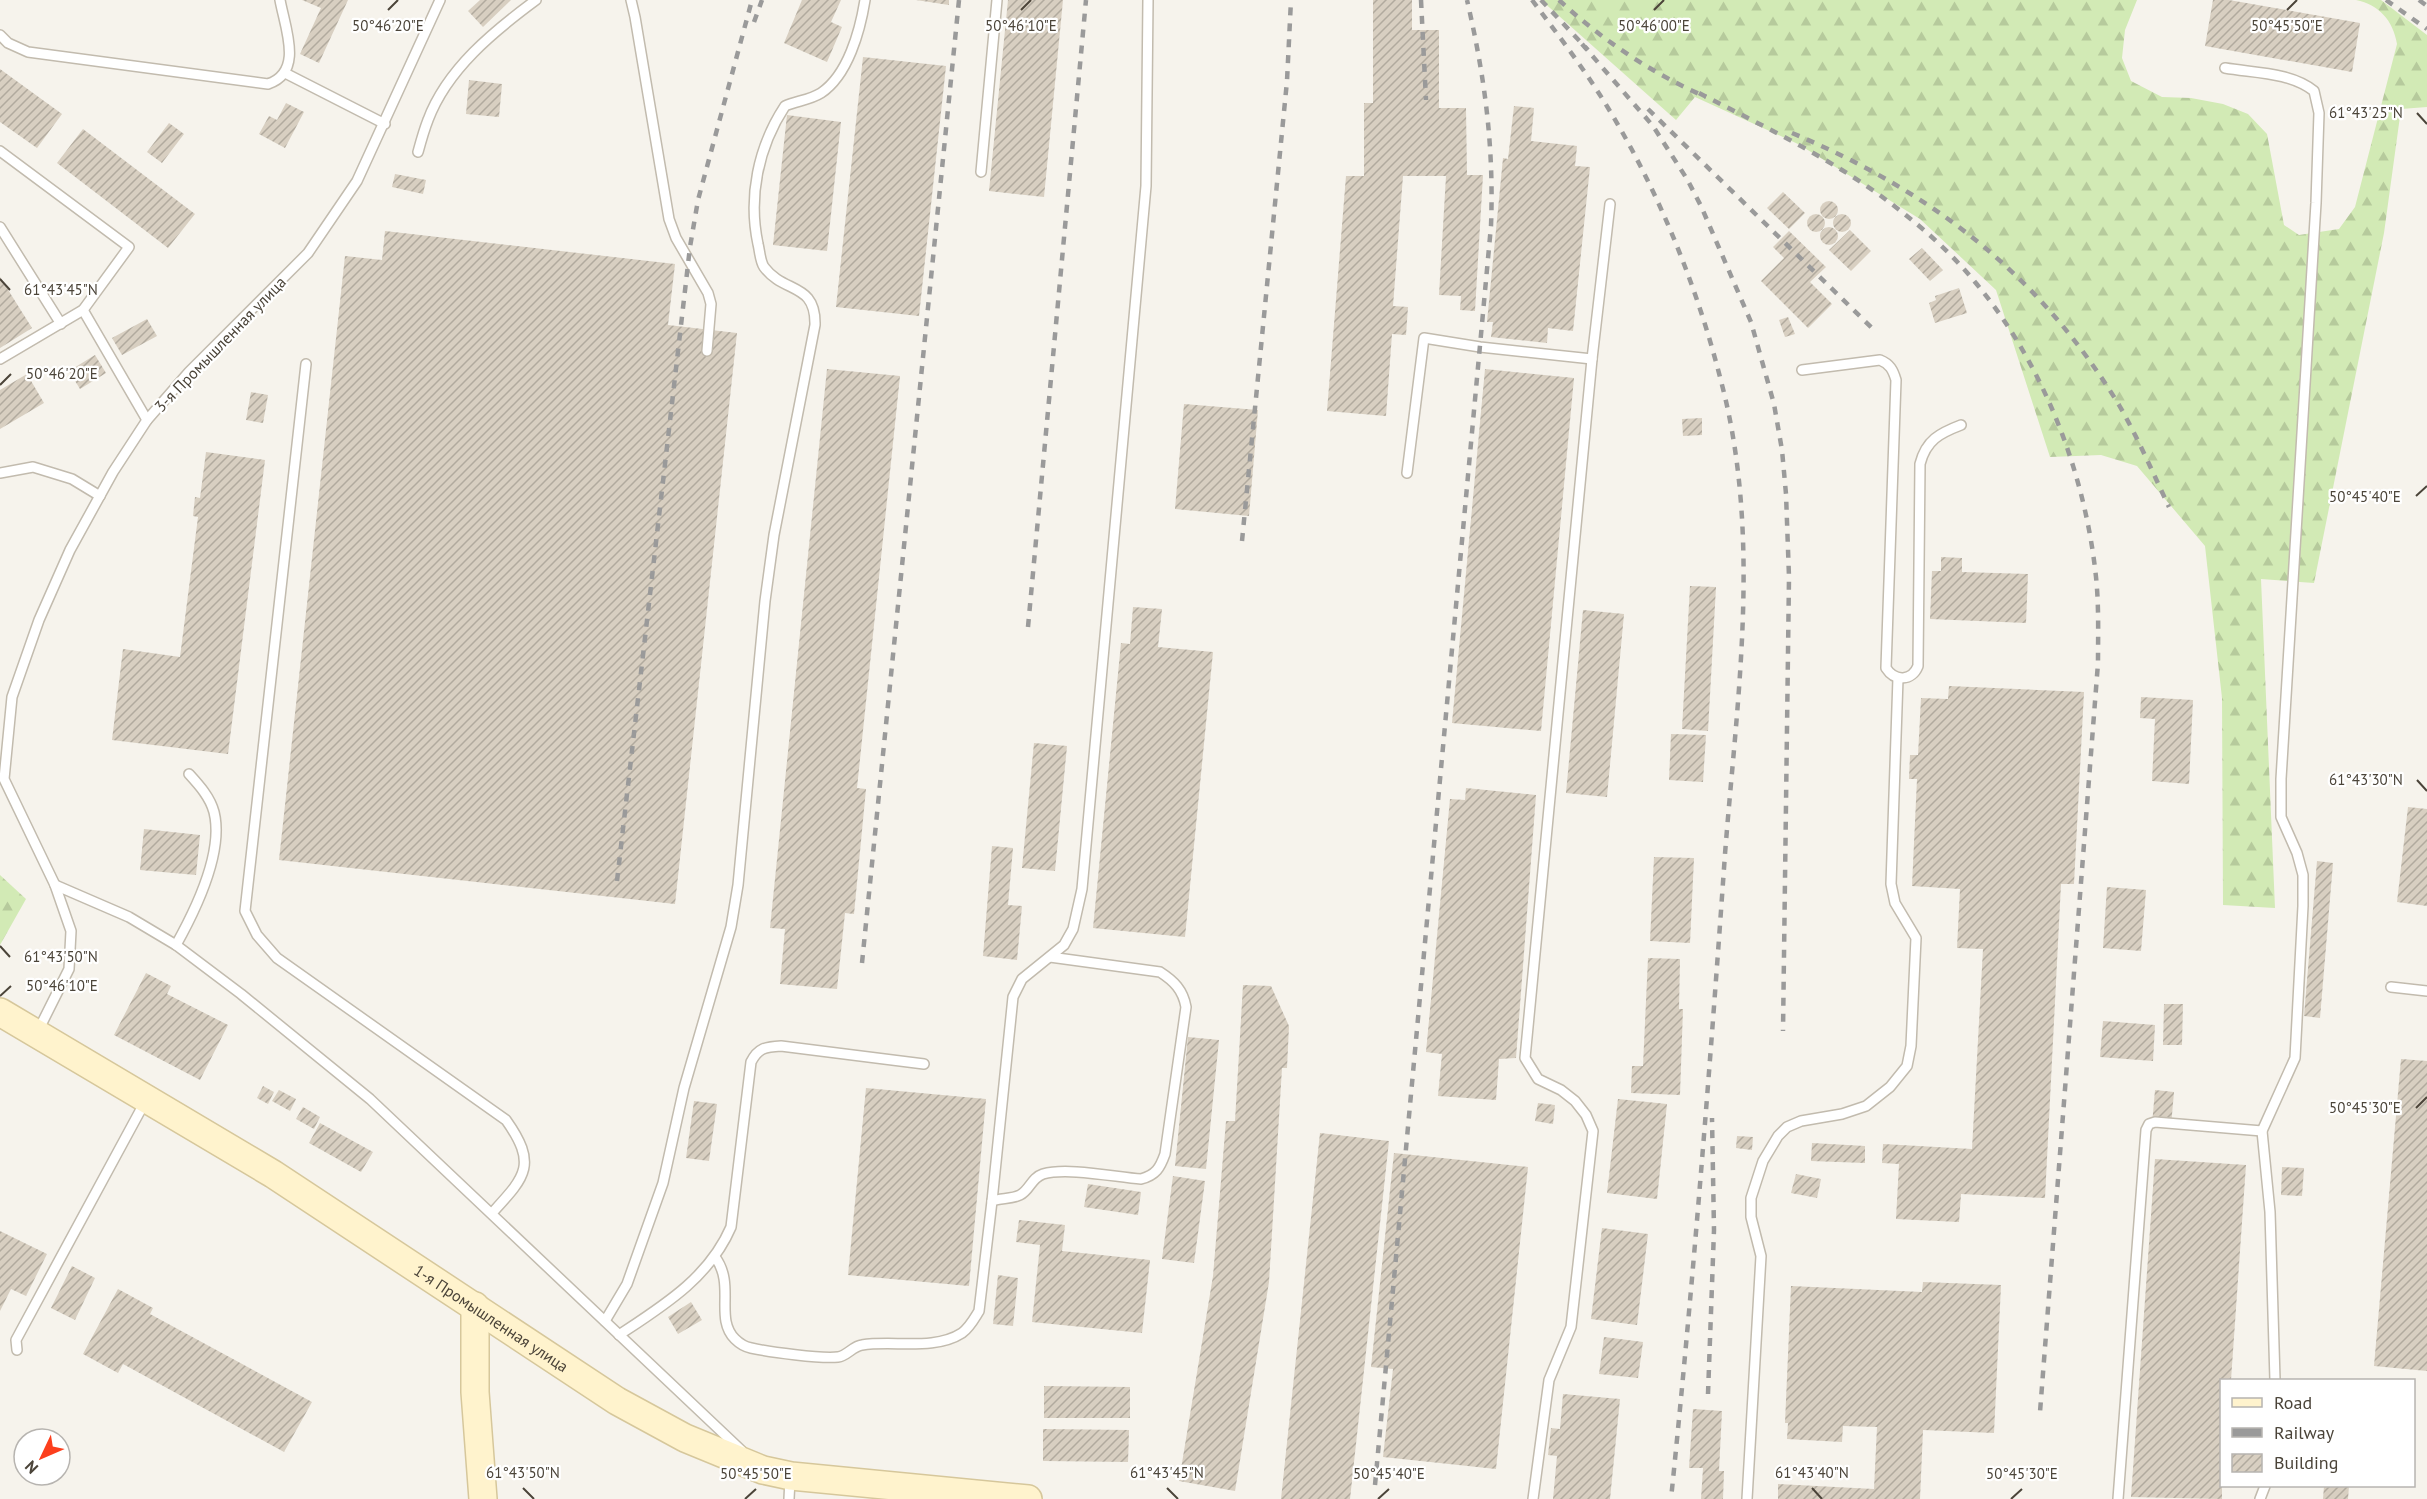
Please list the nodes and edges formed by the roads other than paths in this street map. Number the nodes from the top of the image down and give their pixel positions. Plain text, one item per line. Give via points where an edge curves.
1 (280, 0) edge
2 (440, 0) edge
3 (536, 0) edge
4 (631, 0) edge
5 (865, 0) edge
6 (998, 0) edge
7 (1148, 0) edge
8 (0, 35) edge
9 (2225, 69) dead end
10 (285, 73) junction
11 (385, 124) junction
12 (0, 151) edge
13 (418, 152) dead end
14 (981, 172) dead end
15 (1610, 204) dead end
16 (0, 227) edge
17 (83, 310) junction
18 (61, 324) junction
19 (707, 351) dead end
20 (0, 359) edge
21 (1592, 359) junction
22 (306, 364) dead end
23 (1802, 370) dead end
24 (147, 420) junction
25 (1961, 424) dead end
26 (0, 473) edge
27 (1407, 473) dead end
28 (100, 496) junction
29 (1898, 678) junction
30 (189, 774) dead end
31 (2, 778) edge
32 (55, 885) junction
33 (176, 945) junction
34 (1050, 957) junction
35 (2391, 987) dead end
36 (2427, 991) edge
37 (0, 1012) edge
38 (37, 1033) junction
39 (924, 1064) dead end
40 (146, 1099) junction
41 (2262, 1131) junction
42 (992, 1201) junction
43 (492, 1213) junction
44 (715, 1257) junction
45 (475, 1306) junction
46 (605, 1322) junction
47 (619, 1335) junction
48 (17, 1350) dead end
49 (2275, 1379) edge
50 (763, 1470) junction
51 (790, 1488) edge
52 (1012, 1498) edge
53 (483, 1499) edge
54 (1533, 1499) edge
55 (1747, 1499) edge
56 (2118, 1499) edge

1 - 10 lane via 290,53
2 - 11 lane, 3-я Промышленная улица
3 - 13 lane via 471,54 428,119
4 - 19 lane via 669,219 711,304
5 - 46 lane via 841,71 819,94 785,106 766,145 757,177 754,223 762,264 773,276 811,300 814,325 774,535 731,927 684,1088 663,1183 627,1284
6 - 14 lane
7 - 34 lane via 1146,186 1082,889 1074,929
8 - 10 lane via 28,52 261,84 275,82
9 - 41 lane via 2306,84 2314,91 2319,113 2281,779 2281,818 2303,874 2295,1058
10 - 11 lane
11 - 24 lane, 3-я Промышленная улица via 357,181 308,253 189,372
12 - 17 lane via 129,247
15 - 21 lane
16 - 18 lane
17 - 18 lane
17 - 24 lane
18 - 20 lane
21 - 27 lane via 1424,338
21 - 54 lane via 1525,1058 1538,1079 1575,1101 1593,1131 1571,1327 1549,1380
22 - 43 lane via 245,911 257,935 277,958 506,1120 520,1139 525,1158 523,1174
23 - 29 lane via 1880,360 1894,372 1886,668
24 - 28 lane, 3-я Промышленная улица
25 - 29 lane via 1931,440 1923,451 1918,666 1909,678
26 - 28 lane via 33,467 72,479
28 - 31 lane, 3-я Промышленная улица via 70,550 12,697
29 - 55 lane via 1891,884 1894,903 1916,938 1911,1046 1907,1066 1890,1087 1866,1106 1787,1127 1763,1161 1751,1198 1751,1217 1761,1256
30 - 33 lane via 203,789 214,813 215,840 198,905
31 - 32 lane, 3-я Промышленная улица
32 - 33 lane via 129,917
32 - 38 lane, 3-я Промышленная улица via 71,931 69,969
33 - 43 lane via 370,1099
34 - 42 lane via 1022,979 1013,998
34 - 42 lane via 1160,972 1184,994 1186,1007 1165,1155 1161,1168 1151,1177 1056,1171 1040,1175 1017,1197
35 - 36 lane
37 - 38 main road, 1-я Промышленная улица
38 - 40 main road, 1-я Промышленная улица
39 - 44 lane via 781,1046 756,1051 751,1062 731,1227
40 - 45 main road, 1-я Промышленная улица via 273,1174
40 - 48 lane via 16,1340
41 - 49 lane via 2270,1212
41 - 56 lane via 2155,1122 2146,1130
42 - 44 lane via 979,1311 962,1333 936,1341 859,1345 840,1357 748,1348 735,1340 729,1330 725,1316 726,1278
43 - 46 lane
44 - 47 lane via 683,1290
45 - 50 main road, 1-я Промышленная улица via 616,1401 685,1438
45 - 53 main road
46 - 47 lane
47 - 50 lane
50 - 51 main road, 1-я Промышленная улица
51 - 52 main road, 1-я Промышленная улица

